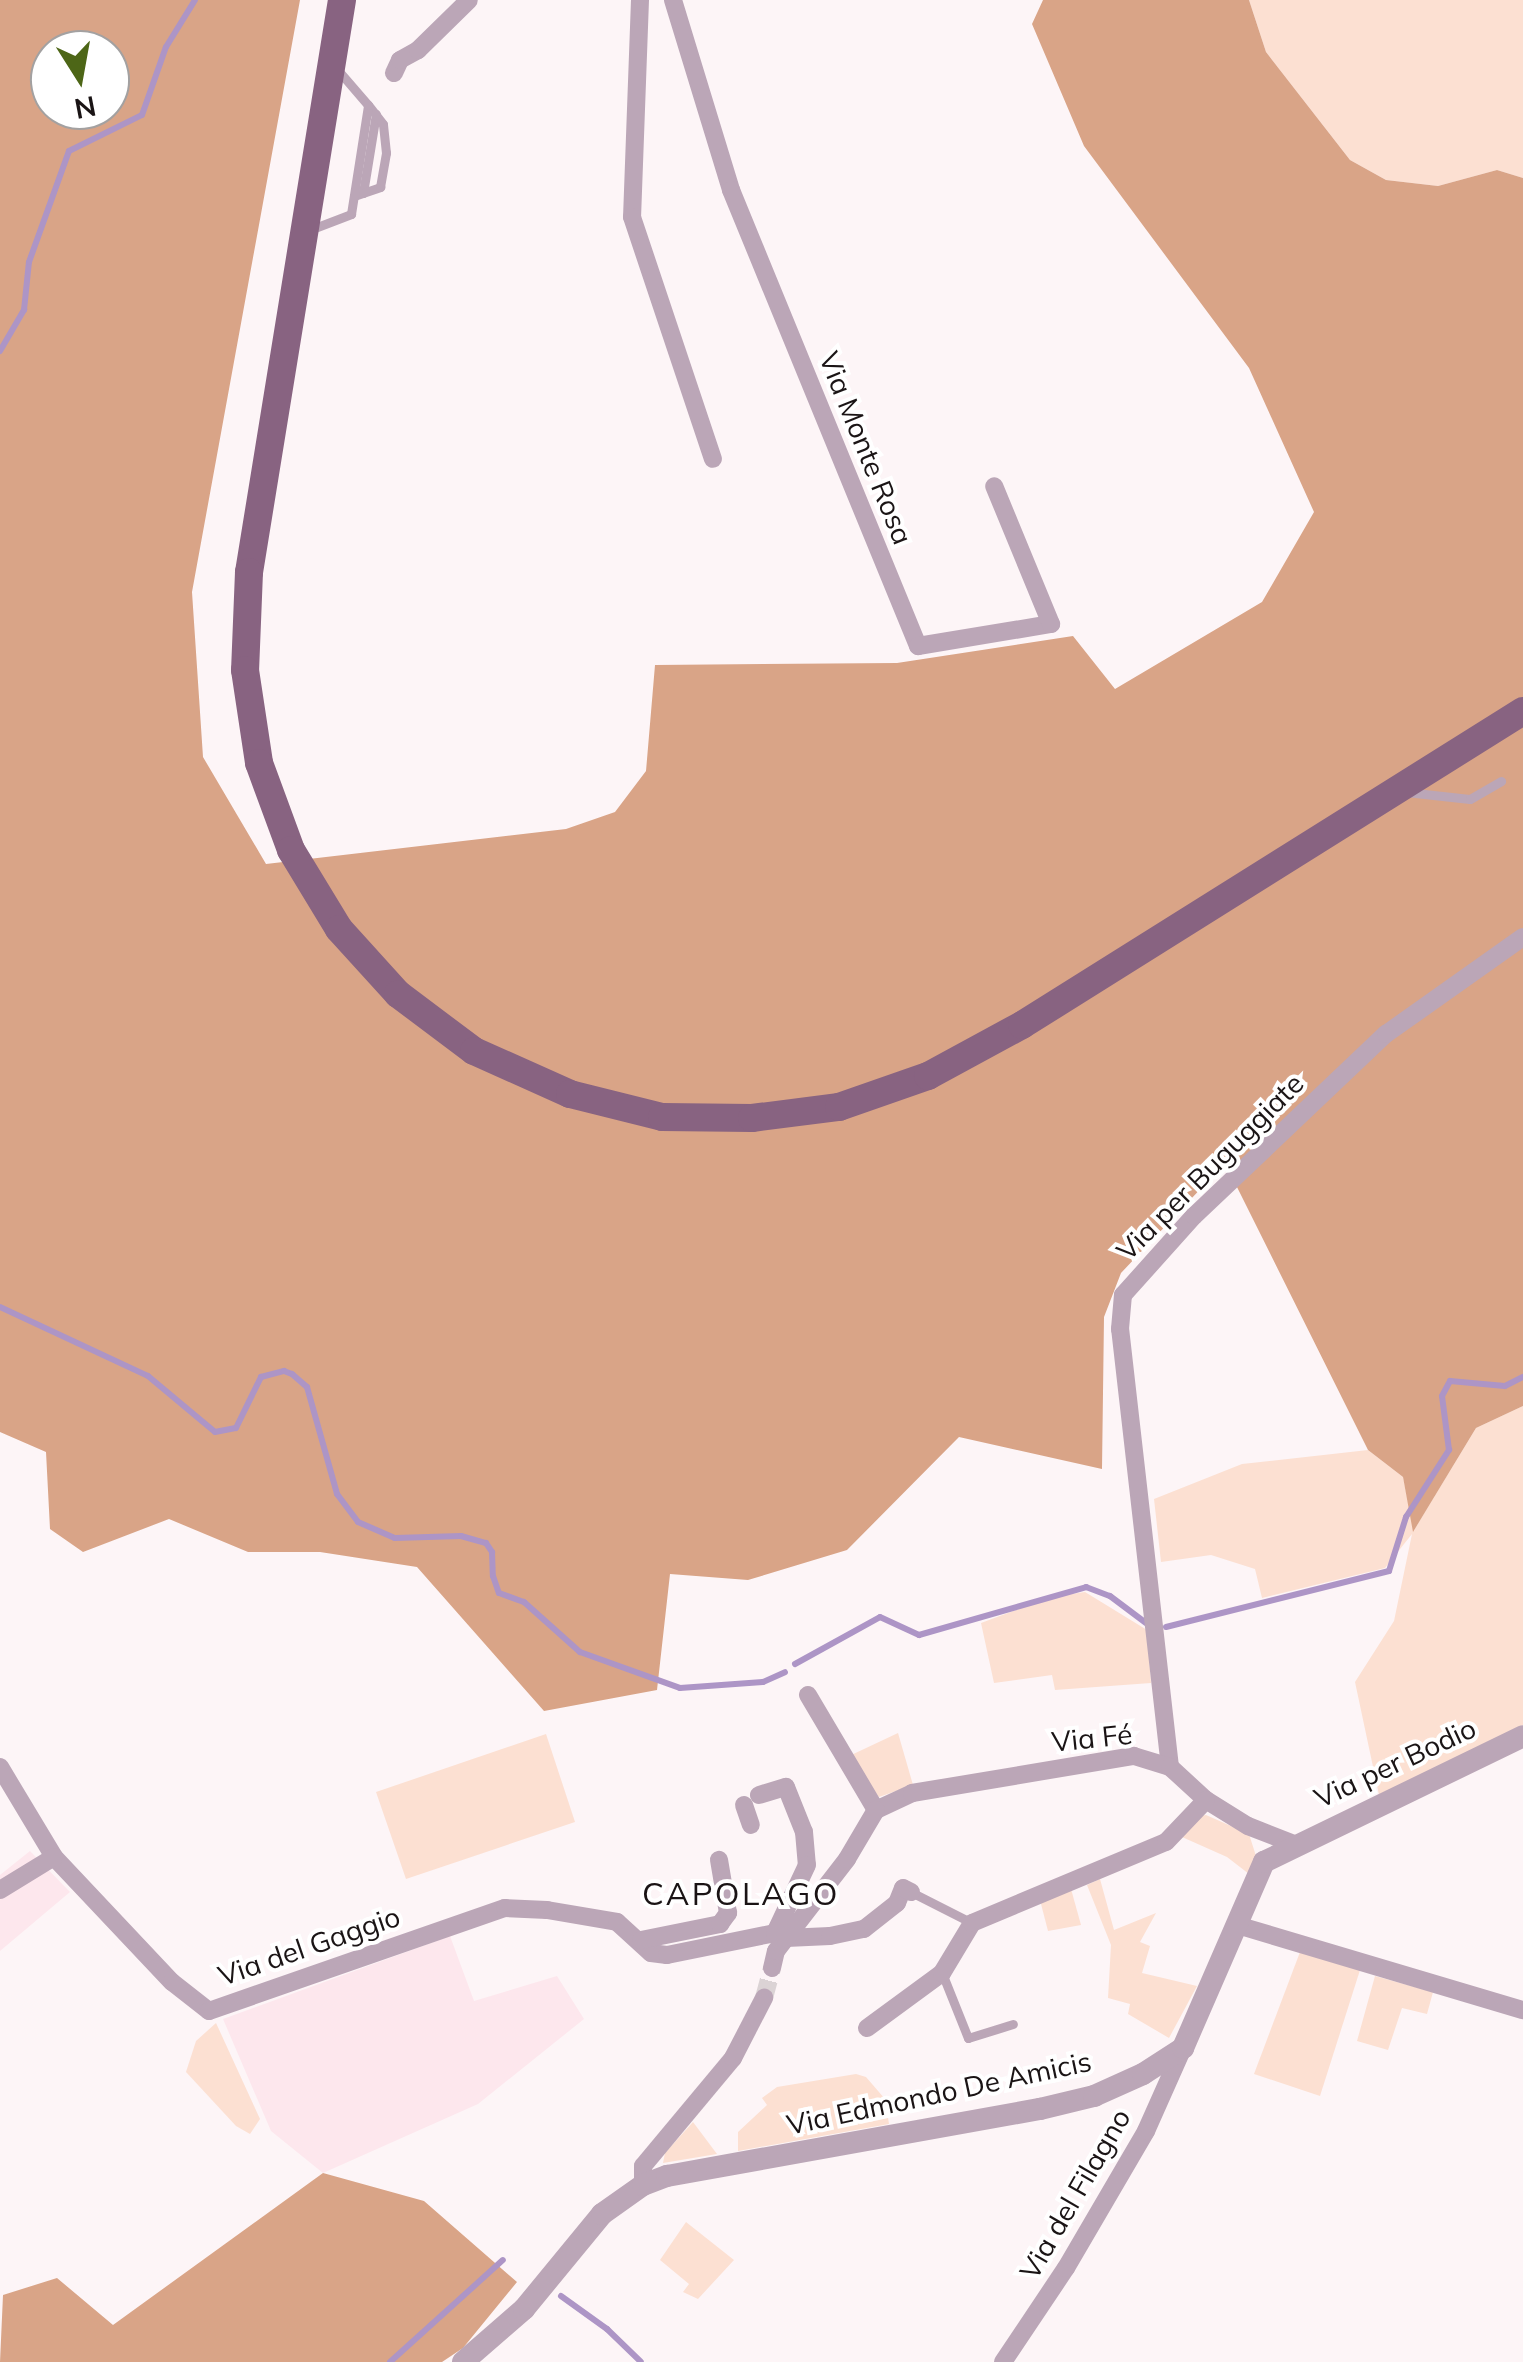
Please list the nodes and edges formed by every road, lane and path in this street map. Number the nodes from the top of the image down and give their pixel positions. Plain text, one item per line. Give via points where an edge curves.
1 (342, 0) edge
2 (469, 0) edge
3 (640, 0) edge
4 (674, 0) edge
5 (332, 62) junction
6 (394, 73) dead end
7 (368, 105) junction
8 (376, 114) junction
9 (358, 195) junction
10 (305, 232) junction
11 (713, 459) dead end
12 (994, 486) dead end
13 (1523, 711) edge
14 (1502, 781) dead end
15 (1394, 791) junction
16 (1523, 936) edge
17 (808, 1696) dead end
18 (1523, 1736) edge
19 (0, 1767) edge
20 (1170, 1767) junction
21 (1206, 1800) junction
22 (876, 1810) junction
23 (751, 1825) dead end
24 (1294, 1844) junction
25 (54, 1857) junction
26 (719, 1860) dead end
27 (0, 1890) edge
28 (910, 1892) joint
29 (972, 1924) junction
30 (1236, 1925) junction
31 (780, 1935) junction
32 (641, 1940) junction
33 (772, 1968) tunnel mouth
34 (942, 1973) junction
35 (764, 1998) tunnel mouth
36 (1523, 2010) edge
37 (1013, 2024) dead end
38 (867, 2028) dead end
39 (1183, 2048) junction
40 (643, 2184) junction
41 (463, 2362) edge
42 (1003, 2362) edge

1 - 5 main road
2 - 6 street via 400,60
3 - 11 street via 632,216
4 - 12 street, Via Monte Rosa via 731,190 918,646 1052,624
5 - 7 lane
5 - 10 main road
7 - 8 lane
7 - 9 lane
8 - 9 lane
8 - 9 lane via 386,154 380,186
9 - 10 lane via 351,214
10 - 15 main road via 249,572 244,670 259,763 292,850 338,929 398,994 474,1051 570,1094 662,1117 752,1118 839,1107 928,1076 1022,1026
13 - 15 main road
14 - 15 lane via 1470,799
16 - 20 street, Via per Buguggiate via 1386,1034 1194,1216 1122,1294 1120,1330
17 - 22 street
18 - 24 street, Via per Bodio
19 - 25 street, Via del Gaggio
20 - 21 street, Via Fé
20 - 22 street, Via Fé via 1134,1756 912,1793
21 - 24 street, Via Fé
21 - 29 street via 1166,1842
22 - 31 street via 847,1859
23 - 31 street via 752,1800 786,1787 804,1832 807,1865
24 - 30 street via 1264,1862
25 - 27 street
25 - 32 street, Via del Gaggio via 172,1982 209,2011 506,1908 626,1926
26 - 32 street via 728,1913 720,1924
28 - 29 lane
28 - 31 street via 903,1888 898,1903 864,1929
29 - 34 street
30 - 36 street
30 - 39 street
31 - 32 street via 667,1954 651,1952
31 - 33 street
34 - 37 lane via 968,2038
34 - 38 street
35 - 40 street via 733,2058 643,2166
39 - 40 street, Via Edmondo De Amicis via 1094,2096
39 - 42 street, Via del Filagno via 1136,2148
40 - 41 street via 602,2214 524,2310

